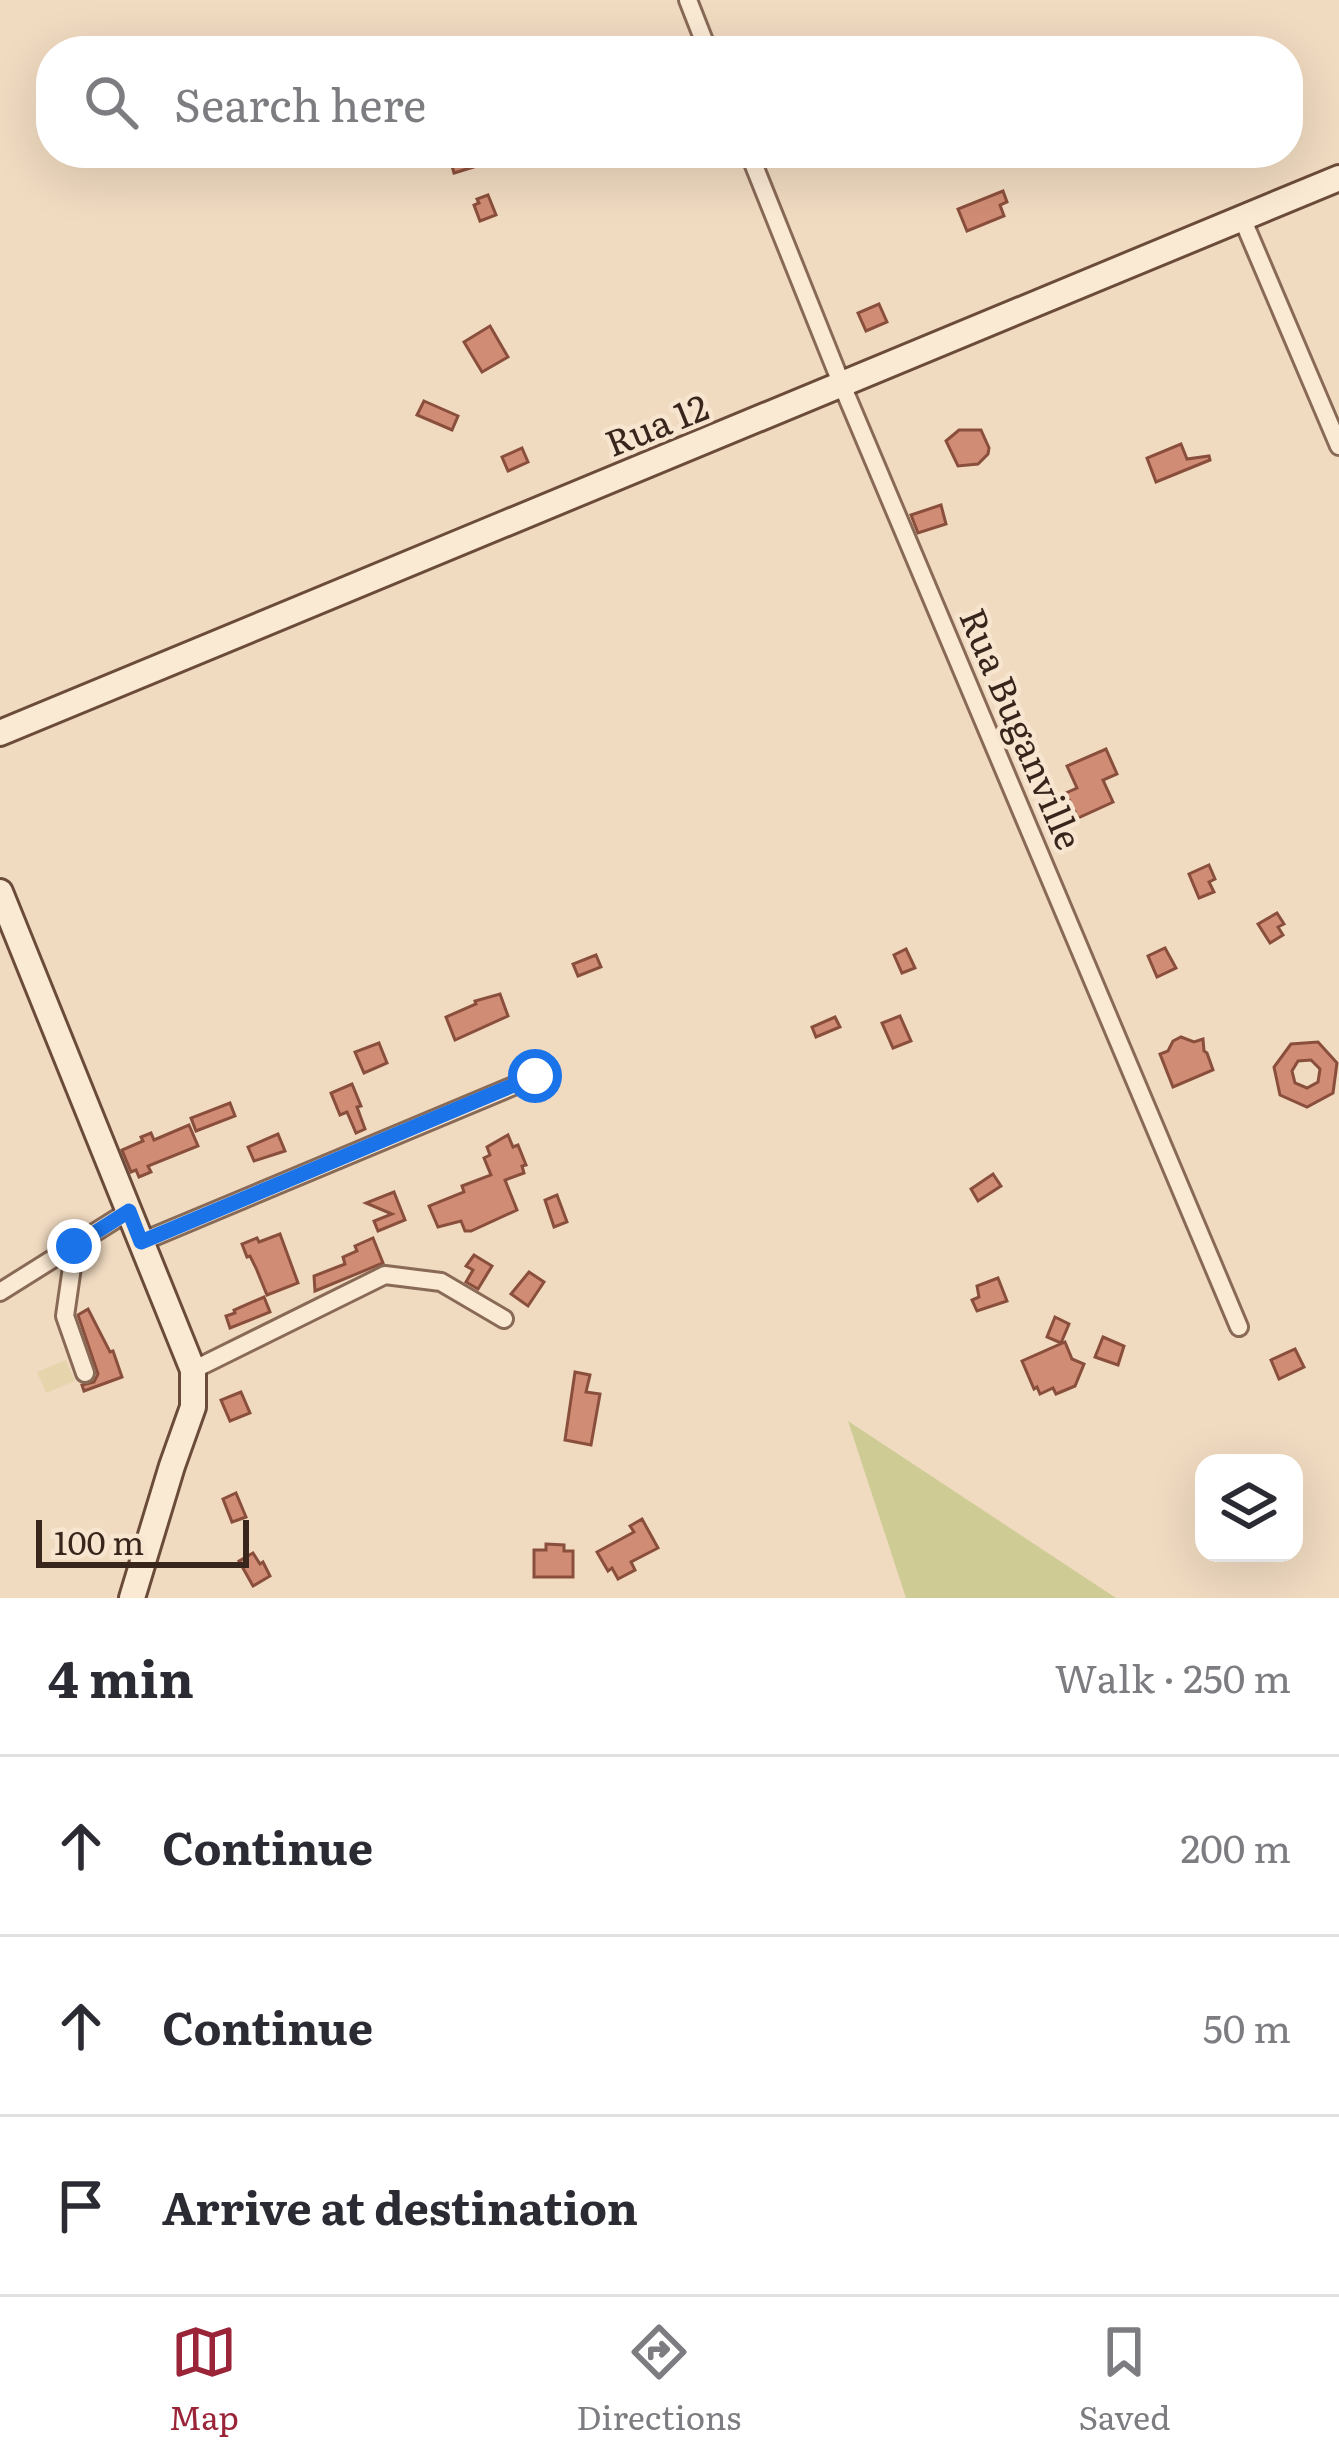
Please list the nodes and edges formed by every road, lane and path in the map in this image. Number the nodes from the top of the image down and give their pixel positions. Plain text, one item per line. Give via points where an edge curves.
1 (688, 0) edge
2 (702, 36) edge
3 (755, 168) edge
4 (1339, 178) edge
5 (1242, 218) junction
6 (842, 385) junction
7 (1339, 446) edge
8 (0, 733) edge
9 (0, 892) edge
10 (535, 1076) dead end
11 (129, 1211) junction
12 (141, 1242) junction
13 (74, 1246) junction
14 (0, 1292) edge
15 (504, 1318) dead end
16 (1239, 1327) dead end
17 (193, 1370) junction
18 (86, 1373) dead end
19 (132, 1598) edge

1 - 2 street
3 - 6 street, Rua Buganville
4 - 5 street, Rua 12
5 - 6 street, Rua 12
5 - 7 street
6 - 8 street, Rua 12
6 - 16 street, Rua Buganville
9 - 11 street
10 - 12 street
11 - 12 street
11 - 13 street
12 - 17 street
13 - 14 street
13 - 18 street via 65,1316
15 - 17 street via 441,1282 385,1275
17 - 19 street via 193,1408

